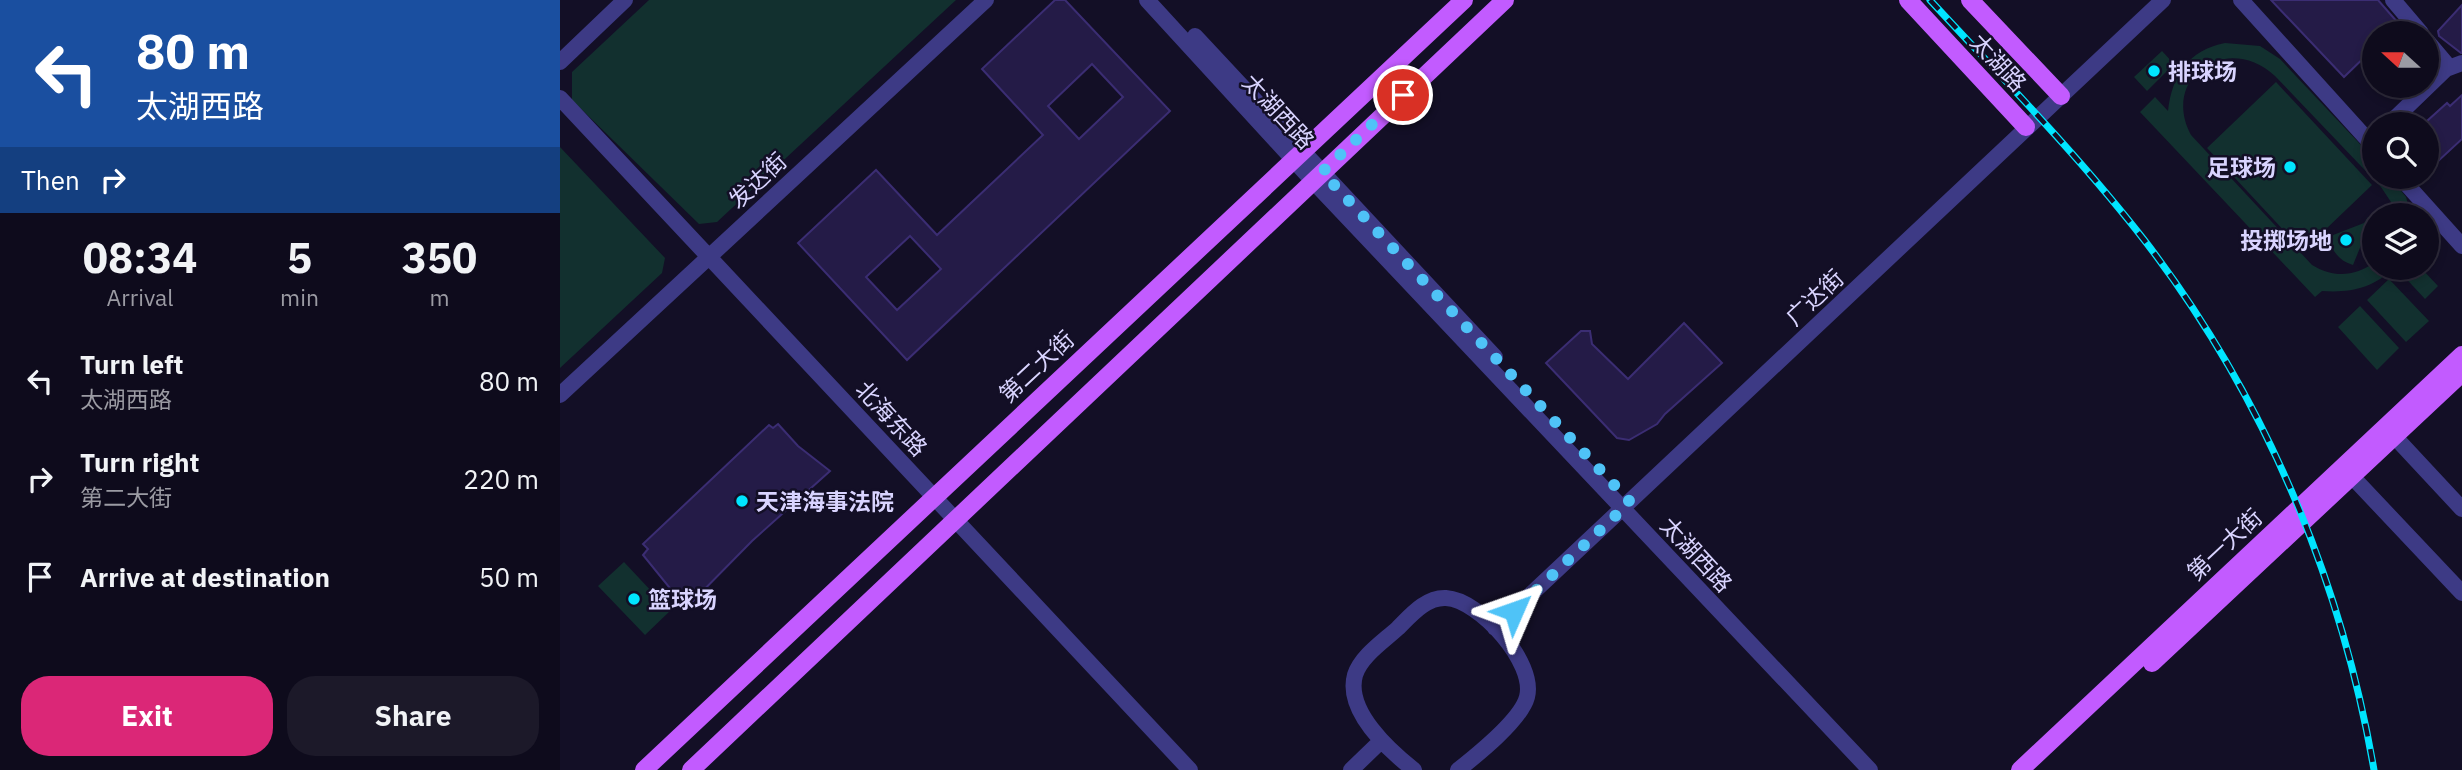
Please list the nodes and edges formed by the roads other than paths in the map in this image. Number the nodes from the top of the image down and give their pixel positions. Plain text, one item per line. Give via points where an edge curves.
1 (625, 0) edge
2 (986, 0) edge
3 (1147, 0) edge
4 (1161, 0) edge
5 (1464, 0) edge
6 (1505, 0) edge
7 (1908, 0) edge
8 (1970, 0) edge
9 (2163, 0) edge
10 (2241, 0) edge
11 (2393, 0) edge
12 (2411, 21) edge
13 (2440, 52) edge
14 (560, 62) edge
15 (2455, 65) edge
16 (2061, 96) junction
17 (560, 98) edge
18 (2402, 112) edge
19 (2026, 127) junction
20 (2362, 131) edge
21 (1298, 155) junction
22 (1317, 176) junction
23 (2411, 189) edge
24 (2462, 246) edge
25 (708, 256) junction
26 (2462, 355) edge
27 (2462, 373) edge
28 (560, 395) edge
29 (2394, 436) junction
30 (2347, 471) junction
31 (934, 497) junction
32 (1627, 506) junction
33 (2462, 509) edge
34 (955, 519) junction
35 (2462, 593) edge
36 (1496, 628) junction
37 (1381, 741) junction
38 (644, 770) edge
39 (691, 770) edge
40 (1190, 770) edge
41 (1351, 770) edge
42 (1414, 770) edge
43 (1458, 770) edge
44 (1870, 770) edge
45 (1882, 770) edge
46 (2020, 770) edge
47 (2037, 770) edge

1 - 14 street
2 - 25 street, 发达街
3 - 21 street, 太湖西路
4 - 21 street, 太湖西路
5 - 21 main road, 第二大街
6 - 22 main road
7 - 19 main road, 太湖路
8 - 16 main road, 太湖路
9 - 16 street, 广达街
10 - 20 street
11 - 12 street
13 - 15 street
15 - 18 street
16 - 19 street, 广达街
17 - 25 street, 北海东路
19 - 32 street, 广达街
21 - 22 street, 太湖西路
21 - 31 main road, 第二大街
22 - 32 street, 太湖西路
22 - 34 main road
23 - 24 street
25 - 28 street, 发达街
25 - 31 street, 北海东路
26 - 30 main road, 第一大街
27 - 29 main road, 第一大街
29 - 30 main road, 第一大街
29 - 33 street
30 - 35 street
30 - 46 main road, 第一大街
30 - 47 main road, 第一大街
31 - 34 street, 北海东路
31 - 38 main road, 第二大街
32 - 36 street, 广达街
32 - 44 street, 太湖西路
32 - 45 street, 太湖西路
34 - 39 main road
34 - 40 street, 北海东路
36 - 37 street via 1458,600 1431,600 1367,657 1355,675 1354,687 1362,711
36 - 43 street via 1525,670 1528,696 1517,716
37 - 41 street
37 - 42 street

